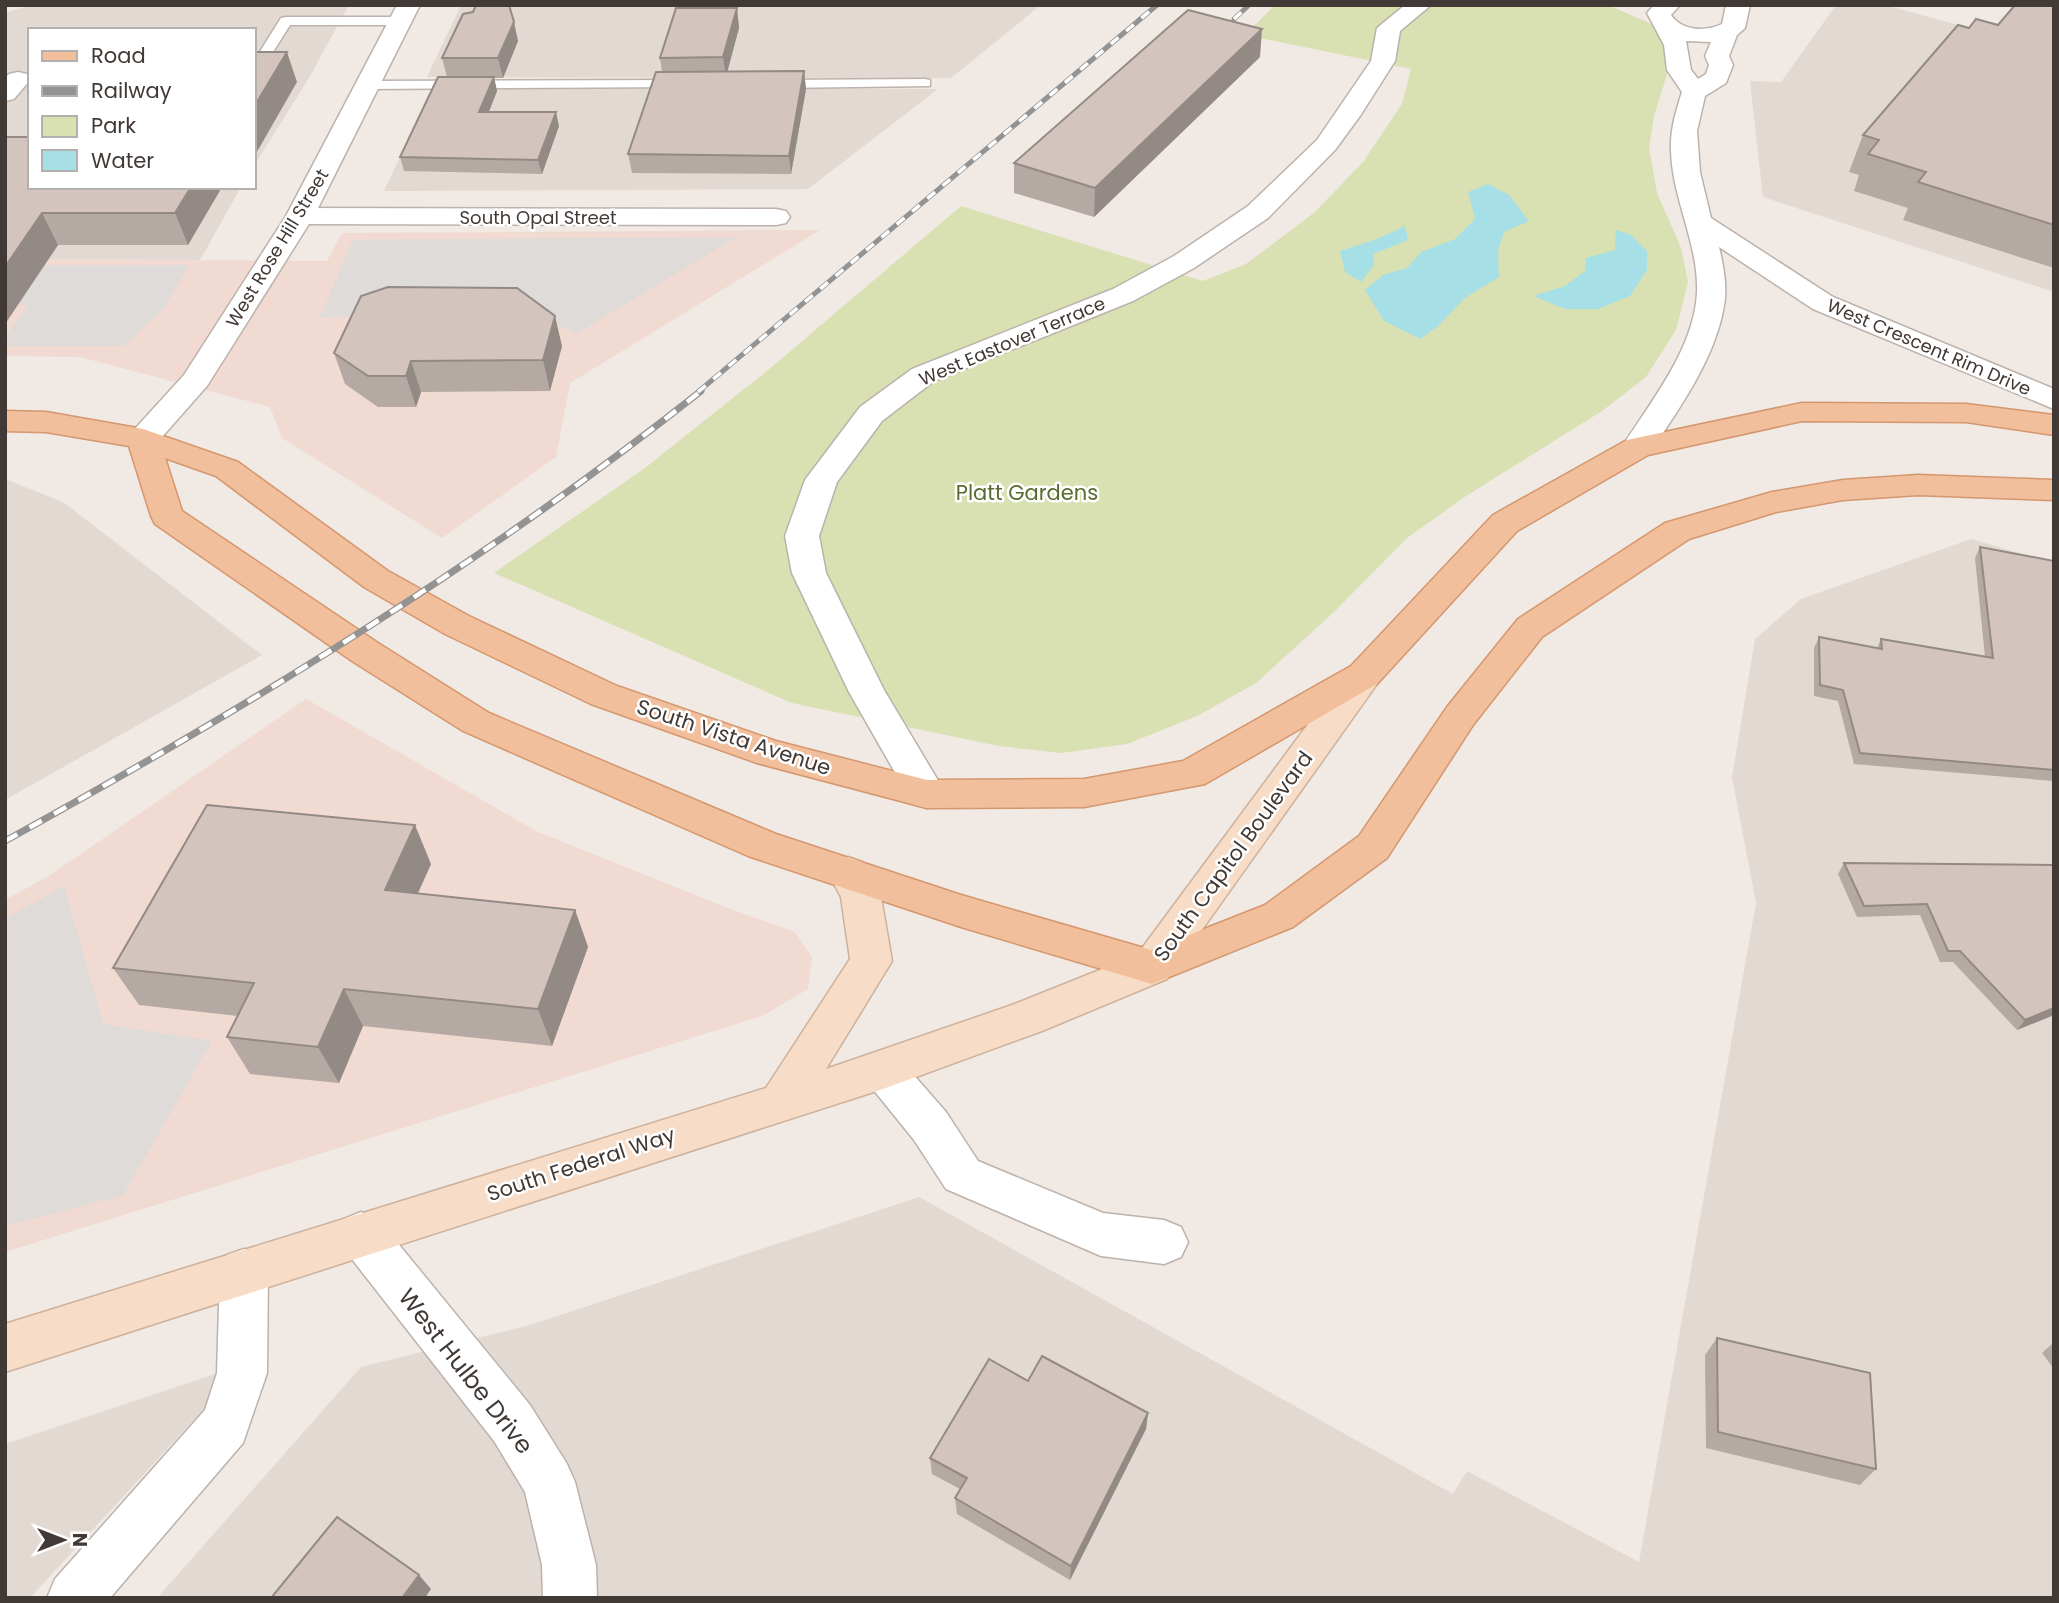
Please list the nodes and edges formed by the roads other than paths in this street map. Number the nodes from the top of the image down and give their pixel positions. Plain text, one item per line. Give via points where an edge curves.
1 (1420, 5) edge
2 (405, 13) edge
3 (1660, 15) edge
4 (1729, 17) edge
5 (256, 68) edge
6 (925, 83) dead end
7 (688, 84) edge
8 (758, 84) edge
9 (367, 85) junction
10 (1694, 92) junction
11 (300, 216) junction
12 (776, 217) dead end
13 (1700, 223) junction
14 (2054, 400) edge
15 (5, 421) edge
16 (2054, 425) edge
17 (143, 439) junction
18 (1638, 447) junction
19 (2054, 490) edge
20 (1364, 675) junction
21 (927, 794) junction
22 (848, 873) junction
23 (1152, 967) junction
24 (883, 1070) junction
25 (782, 1101) junction
26 (361, 1234) junction
27 (1164, 1242) dead end
28 (244, 1271) junction
29 (5, 1348) edge
30 (74, 1598) edge
31 (570, 1598) edge

1 - 21 street, West Eastover Terrace via 1389,28 1383,61 1326,145 1258,212 1184,262 1123,295 923,375 871,414 821,480 802,536 810,573 867,692
2 - 5 lane via 286,21
2 - 9 street, West Rose Hill Street
3 - 4 street via 1698,35
3 - 10 street via 1676,45 1679,70
4 - 10 street via 1717,55 1721,65 1717,78
6 - 8 lane
7 - 9 lane
9 - 11 street, West Rose Hill Street
10 - 13 street via 1684,154
11 - 12 street, South Opal Street
11 - 17 street, West Rose Hill Street via 196,380
13 - 14 street, West Crescent Rim Drive via 1823,303
13 - 18 street via 1711,294 1704,326 1690,359
15 - 17 main road, South Vista Avenue via 46,422
16 - 18 main road, South Capitol Boulevard via 1966,413 1802,412
17 - 21 main road, South Vista Avenue via 227,470 376,579 457,625 604,695 770,753
17 - 22 main road via 167,516 476,722 762,845
18 - 20 main road, South Capitol Boulevard via 1505,523
19 - 23 main road, South Capitol Boulevard via 1919,485 1843,490 1772,502 1677,531 1530,628 1460,716 1373,847 1279,916
20 - 21 main road, South Vista Avenue via 1192,774 1084,793
20 - 23 main road, South Capitol Boulevard
22 - 23 main road
22 - 25 main road via 861,897 871,961
23 - 24 main road, South Federal Way
24 - 25 main road, South Federal Way
24 - 27 street via 930,1126 962,1175 1101,1234
25 - 26 main road, South Federal Way
26 - 28 main road, South Federal Way
26 - 31 street, West Hulbe Drive via 512,1423 549,1482 569,1565
28 - 29 main road, South Federal Way
28 - 30 street via 242,1373 225,1425

